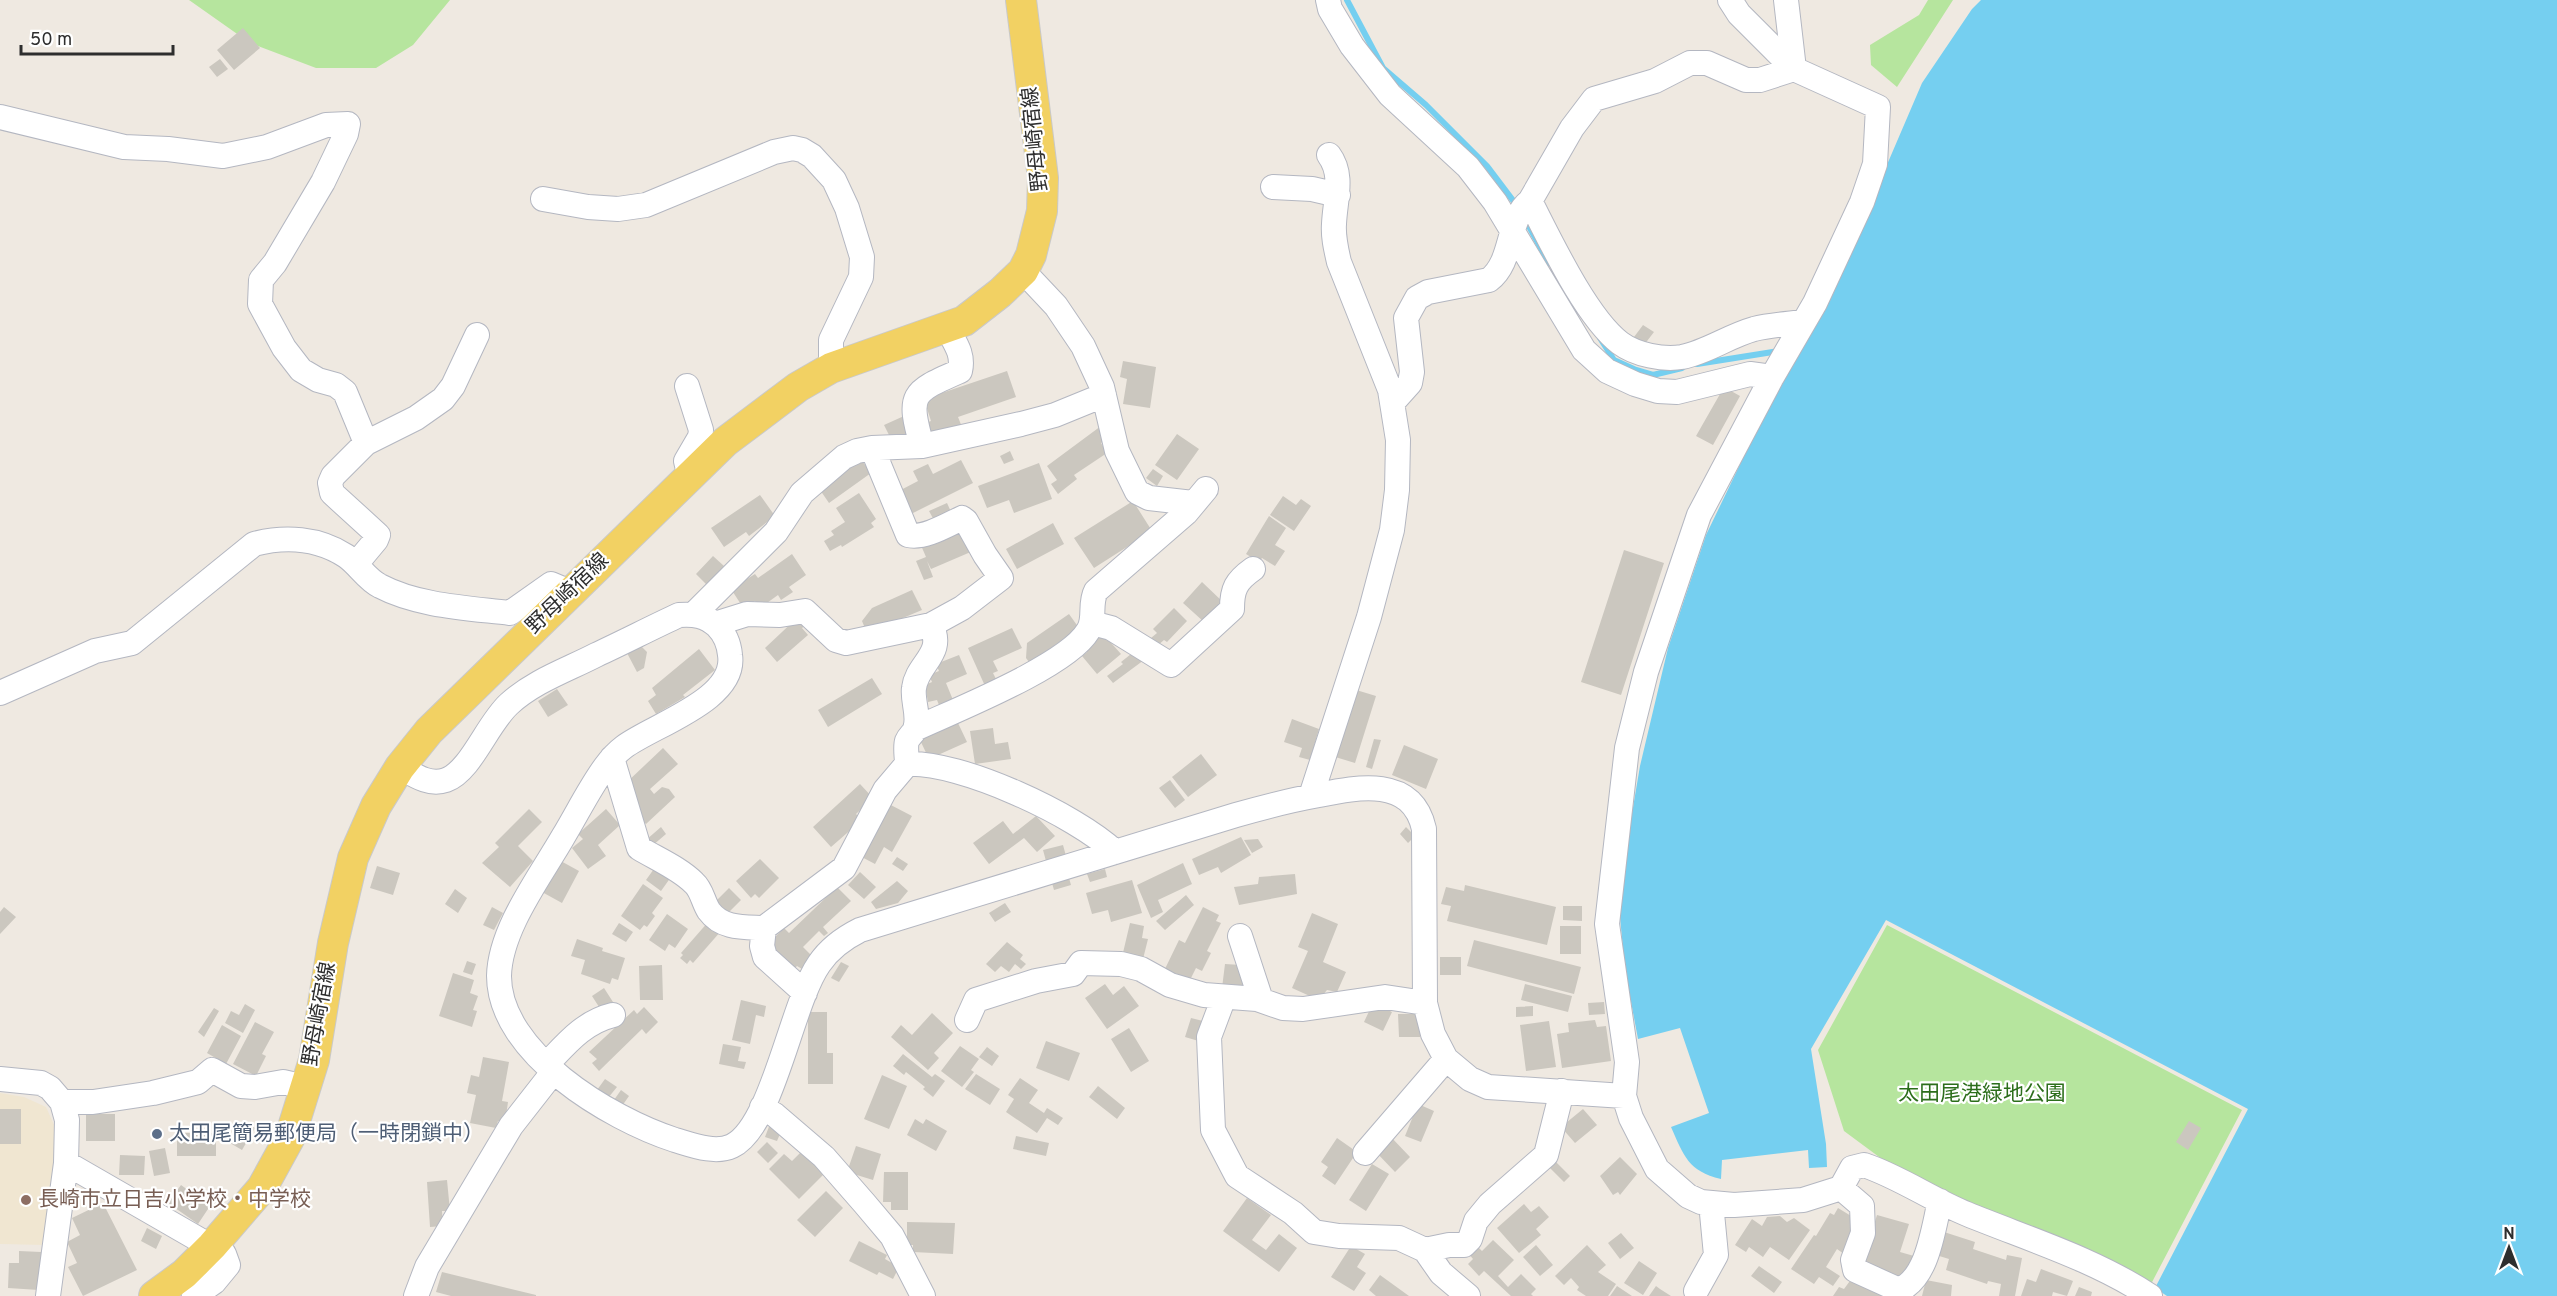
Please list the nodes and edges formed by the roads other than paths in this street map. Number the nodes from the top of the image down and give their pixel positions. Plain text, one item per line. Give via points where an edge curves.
1 (1021, 0) edge
2 (1328, 0) edge
3 (1730, 0) edge
4 (1786, 0) edge
5 (1794, 69) junction
6 (0, 117) edge
7 (1329, 155) dead end
8 (1273, 187) dead end
9 (1338, 195) junction
10 (543, 199) dead end
11 (1530, 201) junction
12 (1513, 232) junction
13 (1023, 271) junction
14 (947, 328) junction
15 (1802, 328) junction
16 (477, 335) dead end
17 (831, 368) junction
18 (1775, 371) junction
19 (687, 386) dead end
20 (1104, 395) junction
21 (1392, 402) junction
22 (366, 443) junction
23 (922, 446) junction
24 (872, 448) junction
25 (690, 478) junction
26 (356, 564) junction
27 (1253, 569) dead end
28 (570, 592) junction
29 (705, 619) junction
30 (1092, 623) junction
31 (931, 625) junction
32 (0, 692) edge
33 (915, 729) junction
34 (612, 758) junction
35 (907, 764) junction
36 (400, 766) junction
37 (1311, 796) junction
38 (1115, 852) junction
39 (764, 928) junction
40 (1240, 936) dead end
41 (805, 993) junction
42 (1224, 997) junction
43 (1261, 1000) junction
44 (1425, 1003) junction
45 (613, 1015) dead end
46 (967, 1020) dead end
47 (1446, 1059) junction
48 (550, 1068) junction
49 (0, 1079) edge
50 (305, 1087) junction
51 (1562, 1091) junction
52 (1624, 1096) junction
53 (62, 1102) junction
54 (762, 1107) junction
55 (1365, 1153) dead end
56 (66, 1163) junction
57 (1841, 1188) junction
58 (1940, 1201) junction
59 (1711, 1203) junction
60 (212, 1246) junction
61 (1425, 1250) junction
62 (1898, 1293) edge
63 (1697, 1294) edge
64 (48, 1296) edge
65 (154, 1296) edge
66 (194, 1296) edge
67 (416, 1296) edge
68 (923, 1296) edge
69 (1468, 1296) edge
70 (2150, 1296) edge

1 - 13 main road, 野母崎宿線 via 1043,178 1042,211
2 - 12 street via 1352,46 1390,95 1468,167
3 - 5 street
4 - 5 street
5 - 11 street via 1760,80 1746,80 1707,63 1690,63 1655,81 1594,99 1572,128
5 - 15 street via 1878,107 1875,164
6 - 22 street via 124,147 223,156 267,147 326,125 348,124 323,183 261,280 260,304 284,348 302,370 345,392
7 - 9 street via 1337,165
8 - 9 street
9 - 21 street via 1334,242 1338,262
10 - 17 street via 618,209 646,205 774,152 793,147 812,156 834,180 862,257 861,277 831,340
11 - 12 street
11 - 15 street via 1590,308 1620,343 1636,352 1680,357 1754,329
12 - 18 street via 1584,350 1606,371 1658,391 1677,392
12 - 21 street via 1497,275 1417,298 1406,318 1410,383
13 - 14 main road, 野母崎宿線 via 964,321
13 - 20 street via 1056,306 1083,346
14 - 17 main road, 野母崎宿線
14 - 23 street via 960,351 960,371 925,387 917,396 914,419
15 - 18 street
16 - 22 street via 443,399 416,418
17 - 25 main road, 野母崎宿線 via 798,387 734,435
18 - 52 street via 1700,515 1646,672 1627,748 1607,924 1627,1062
19 - 25 street via 701,430 686,460
20 - 23 street via 1055,415
20 - 30 street via 1117,451 1137,492 1149,498 1199,496 1186,513 1095,591
21 - 37 street via 1398,440 1392,530 1369,617
22 - 26 street via 330,483 332,492 378,535
23 - 24 street
24 - 29 street via 844,457 812,483
24 - 31 street via 908,535 933,531 962,518 1001,578 962,608
25 - 28 main road, 野母崎宿線
26 - 28 street via 379,586 418,599 470,609 510,613 551,584
26 - 32 street via 310,540 275,538 254,544 132,643 95,651
27 - 30 street via 1242,577 1233,592 1233,609 1171,665 1111,628
28 - 36 main road, 野母崎宿線 via 429,730
29 - 31 street via 805,611 836,640 846,644
29 - 34 street via 725,638 730,653 725,683
29 - 36 street via 679,615 535,684 508,705 455,776 444,781 425,781
30 - 33 street via 1067,654
31 - 33 street via 935,633 933,652 913,688
33 - 35 street via 906,742
34 - 39 street via 639,848 683,873 696,885 720,922
34 - 48 street via 515,920 501,955 499,978 506,1011
35 - 38 street via 923,763 962,773 1038,802
35 - 39 street via 885,790 844,868
36 - 50 main road, 野母崎宿線 via 376,806 353,858 333,943 314,1060
37 - 38 street
37 - 44 street via 1378,788 1401,795 1422,818
38 - 41 street via 860,930 847,936 824,958
39 - 41 street via 765,957
40 - 43 street
41 - 54 street
42 - 43 street
42 - 46 street via 1170,985 1141,969 1120,964 1081,963 1073,974 976,1000
42 - 61 street via 1209,1037 1213,1130 1237,1176 1293,1213 1314,1232 1399,1238
43 - 44 street via 1282,1008 1303,1009 1384,997
44 - 47 street via 1433,1034
45 - 48 street via 591,1022
47 - 51 street via 1470,1079 1488,1087
47 - 55 street
48 - 54 street via 598,1106 660,1135 708,1149 732,1146 741,1140
48 - 67 street via 427,1267
49 - 53 street via 40,1083
50 - 53 street via 283,1082 242,1086 212,1070 198,1082 153,1093 93,1102
50 - 60 main road, 野母崎宿線 via 290,1137 262,1188
51 - 52 street
51 - 61 street via 1546,1155 1490,1204 1464,1245
52 - 59 street via 1657,1169 1688,1196
53 - 56 street via 67,1120
54 - 68 street via 824,1157 865,1204 892,1236
56 - 60 street
56 - 64 street
57 - 58 street via 1852,1168 1864,1165
57 - 59 street via 1803,1200
57 - 62 street via 1862,1206 1863,1233 1854,1260 1856,1270
58 - 62 street via 1918,1273 1910,1286
58 - 70 street via 2069,1254
59 - 63 street via 1716,1256
60 - 65 main road, 野母崎宿線
60 - 66 street via 224,1254 228,1265 214,1282
61 - 69 street via 1441,1273

